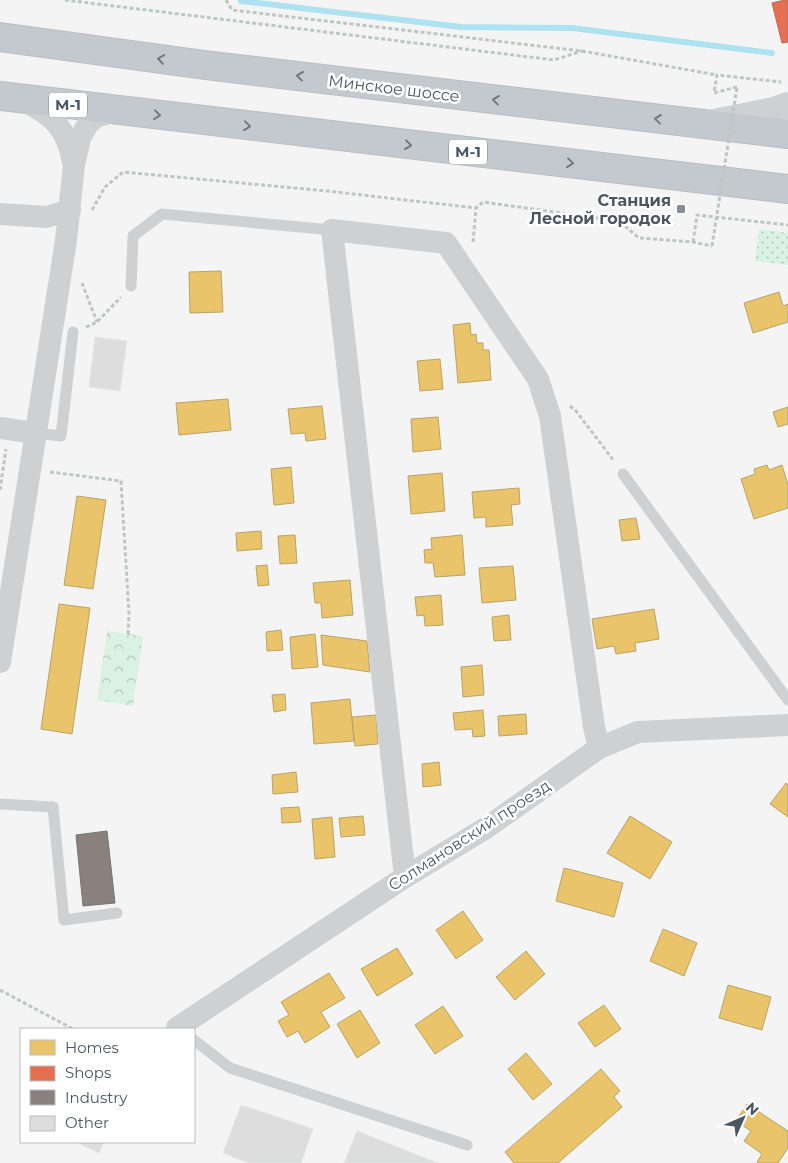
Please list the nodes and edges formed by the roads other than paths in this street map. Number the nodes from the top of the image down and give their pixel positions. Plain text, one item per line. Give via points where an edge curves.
1 (0, 37) edge
2 (11, 98) edge
3 (788, 106) edge
4 (115, 110) junction
5 (706, 125) junction
6 (788, 134) edge
7 (74, 165) junction
8 (738, 183) junction
9 (788, 189) edge
10 (788, 195) edge
11 (81, 210) junction
12 (0, 214) edge
13 (332, 230) junction
14 (131, 286) road end
15 (73, 332) road end
16 (4, 428) edge
17 (35, 433) junction
18 (623, 474) road end
19 (0, 662) edge
20 (788, 700) edge
21 (788, 725) edge
22 (599, 748) junction
23 (0, 804) edge
24 (405, 877) junction
25 (117, 913) dead end
26 (189, 1028) edge
27 (195, 1041) edge
28 (467, 1145) dead end

5 -> 1 highway, Минское шоссе
2 - 4 highway, М-1
2 - 7 street via 38,108 53,118 64,132
3 - 5 street
4 - 7 street via 88,124 80,138
4 -> 8 highway, М-1
5 - 6 highway, Минское шоссе
7 - 11 street
8 - 9 highway, М-1
8 - 10 street
11 - 12 street via 46,217
11 - 17 street
13 - 14 lane via 162,214 133,236
13 - 22 street via 446,242 538,380 550,416
13 - 24 street
15 - 17 lane via 61,436
16 - 17 street
17 - 19 street
18 - 20 lane
21 - 22 street, Солмановский проезд via 638,732
22 - 24 street, Солмановский проезд via 486,828
23 - 25 lane via 53,807 64,920
24 - 26 street, Солмановский проезд
27 - 28 lane via 230,1068

